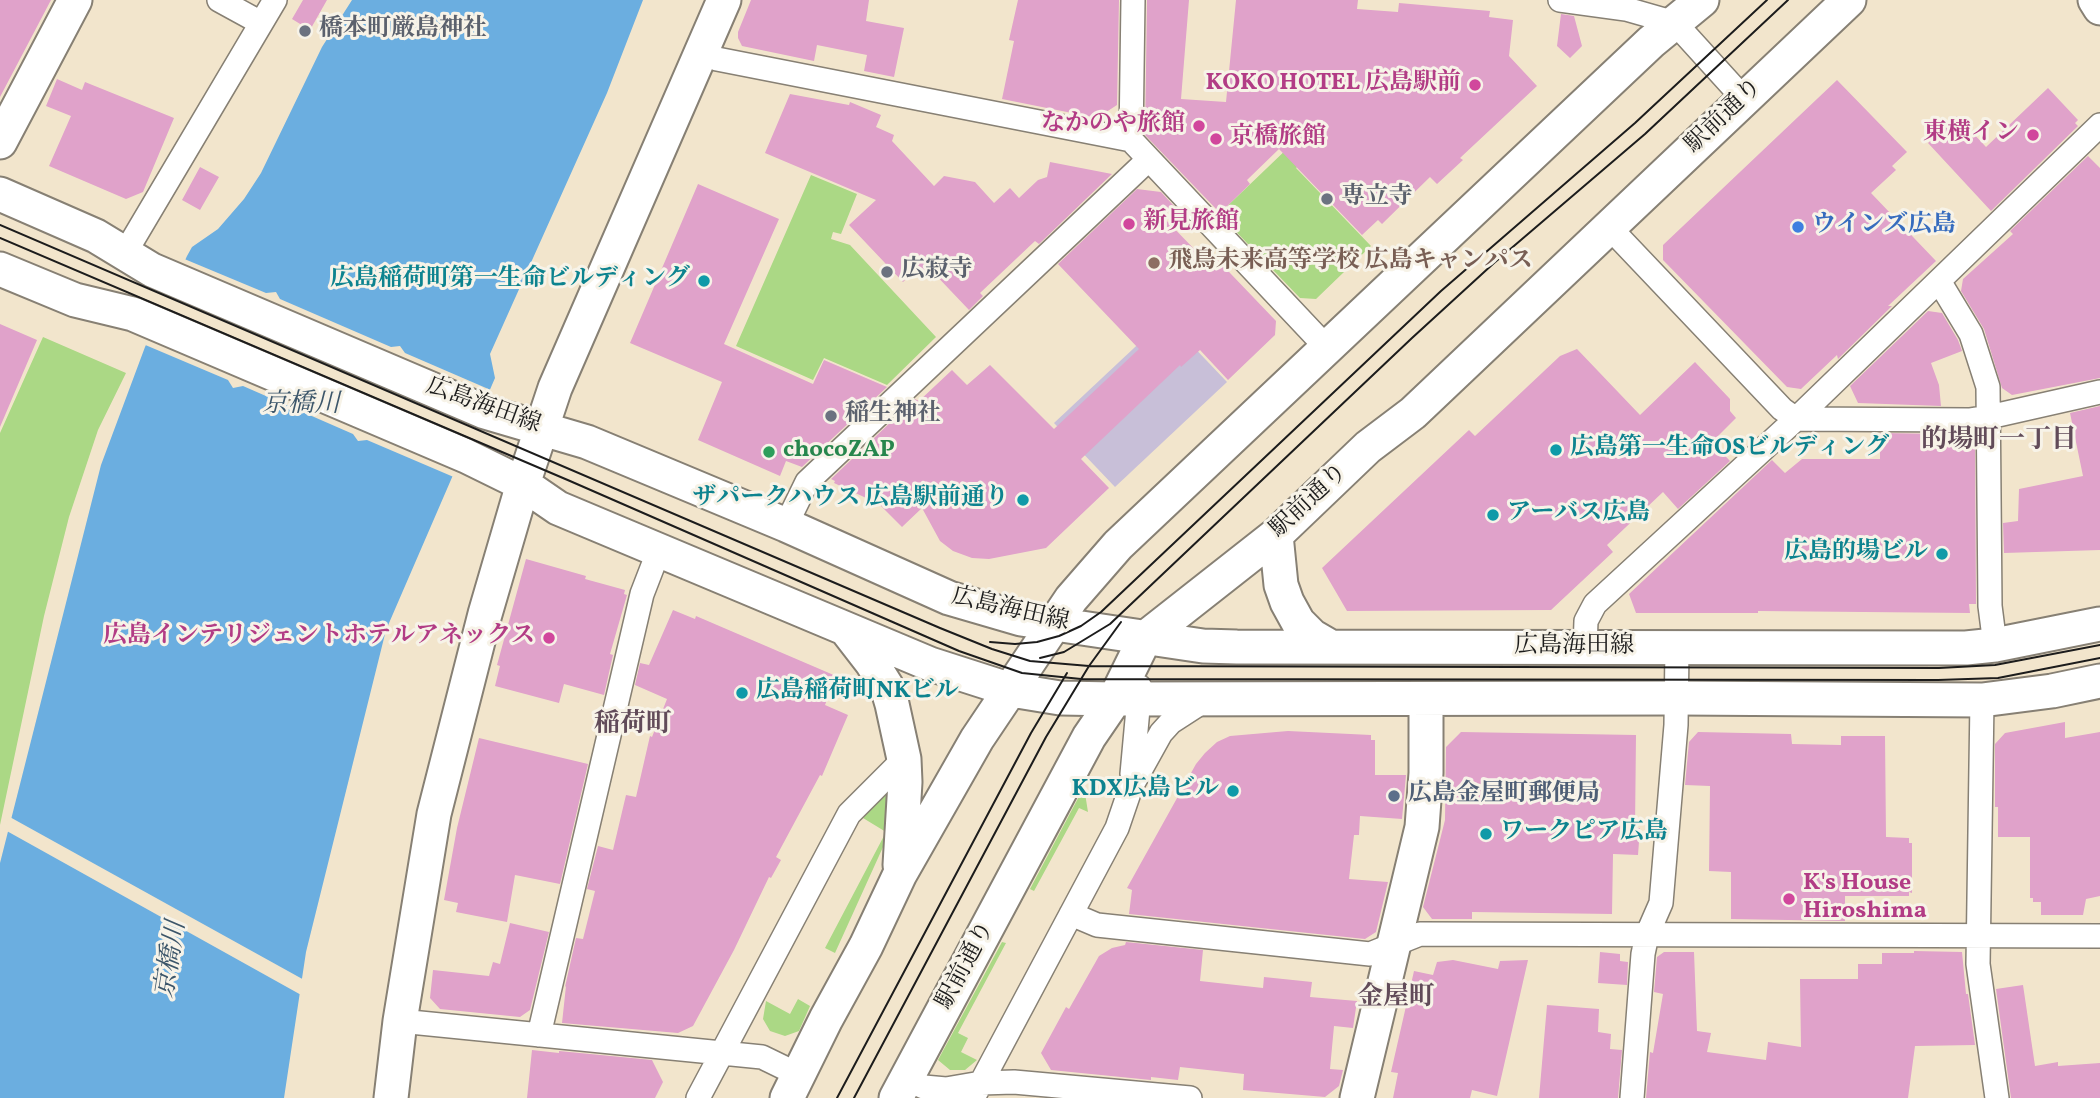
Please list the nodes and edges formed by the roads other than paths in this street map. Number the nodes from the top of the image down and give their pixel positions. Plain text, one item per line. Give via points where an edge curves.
1 (75, 0) edge
2 (219, 0) edge
3 (275, 0) edge
4 (724, 0) edge
5 (1133, 0) edge
6 (1560, 0) edge
7 (1702, 0) edge
8 (1849, 0) edge
9 (2095, 0) edge
10 (2100, 8) edge
11 (261, 23) junction
12 (1675, 23) junction
13 (701, 52) junction
14 (1744, 99) junction
15 (2100, 125) edge
16 (1131, 141) junction
17 (0, 142) edge
18 (1148, 160) junction
19 (0, 194) edge
20 (1609, 227) junction
21 (125, 253) junction
22 (0, 269) edge
23 (1939, 281) junction
24 (1327, 348) junction
25 (2100, 392) edge
26 (1989, 417) junction
27 (1796, 419) junction
28 (540, 429) junction
29 (523, 484) junction
30 (786, 526) junction
31 (1276, 535) junction
32 (659, 550) junction
33 (1053, 624) junction
34 (2100, 624) edge
35 (847, 631) junction
36 (1145, 638) junction
37 (1995, 645) junction
38 (1331, 647) junction
39 (1585, 648) junction
40 (1677, 648) junction
41 (2100, 681) edge
42 (1011, 690) junction
43 (1677, 698) junction
44 (1127, 699) junction
45 (1426, 699) junction
46 (1205, 700) junction
47 (1982, 700) junction
48 (904, 759) junction
49 (1131, 787) junction
50 (900, 874) junction
51 (1071, 914) junction
52 (1647, 935) junction
53 (2100, 936) edge
54 (1979, 937) junction
55 (1393, 946) junction
56 (400, 1021) junction
57 (539, 1035) junction
58 (722, 1054) junction
59 (793, 1087) edge
60 (902, 1088) edge
61 (977, 1091) edge
62 (391, 1098) edge
63 (698, 1098) edge
64 (1190, 1098) edge
65 (1357, 1098) edge
66 (1632, 1098) edge
67 (1997, 1098) edge

1 - 17 street
2 - 11 street
3 - 11 street
4 - 13 street
5 - 16 street
6 - 12 street via 1626,9
7 - 12 street
8 - 14 street, 駅前通り
9 - 10 street
11 - 21 street
12 - 14 street
12 - 24 street
13 - 16 street via 717,59
13 - 28 street
14 - 20 street, 駅前通り
15 - 23 street
16 - 18 street
18 - 24 street
18 - 30 street via 807,482
19 - 21 street, 広島海田線
20 - 27 street
20 - 31 street, 駅前通り
21 - 28 street, 広島海田線 via 168,277 485,412
22 - 29 street, 広島海田線 via 75,300 134,314
23 - 26 street via 1981,360
23 - 27 street
24 - 33 street via 1118,545
25 - 26 street
26 - 27 street
26 - 37 street via 1990,606
27 - 39 street via 1595,604 1586,621
28 - 29 street
28 - 30 street, 広島海田線 via 587,442
29 - 32 street, 広島海田線 via 558,508
29 - 56 street via 434,814
30 - 33 street, 広島海田線 via 949,598
31 - 36 street, 駅前通り
31 - 38 street via 1280,585 1287,602 1298,622
32 - 35 street, 広島海田線
32 - 57 street via 642,594
33 - 36 street, 広島海田線
33 - 42 street
34 - 37 street, 広島海田線
35 - 42 street, 広島海田線
35 - 48 street via 887,687
36 - 38 street, 広島海田線 via 1203,646
36 - 44 street, 駅前通り
37 - 40 street, 広島海田線
38 - 39 street, 広島海田線
39 - 40 street, 広島海田線
40 - 43 street
41 - 47 street, 広島海田線
42 - 44 street, 広島海田線 via 1060,698
42 - 50 street via 977,739
43 - 45 street, 広島海田線
43 - 47 street, 広島海田線
43 - 52 street via 1661,903
44 - 46 street, 広島海田線
44 - 49 street
44 - 60 street, 駅前通り via 1089,737
45 - 46 street, 広島海田線
45 - 55 street via 1422,827
46 - 49 street via 1161,733
47 - 54 street
48 - 50 street
48 - 58 street via 849,814
49 - 51 street via 1117,828
50 - 59 street
51 - 55 street via 1097,925 1370,954
51 - 61 street
52 - 54 street
52 - 55 street via 1420,934
52 - 66 street
53 - 54 street
54 - 67 street via 1978,964
55 - 65 street
56 - 57 street
56 - 62 street
57 - 58 street
58 - 59 street via 762,1057
58 - 63 street
60 - 61 street
61 - 64 street via 1014,1082

